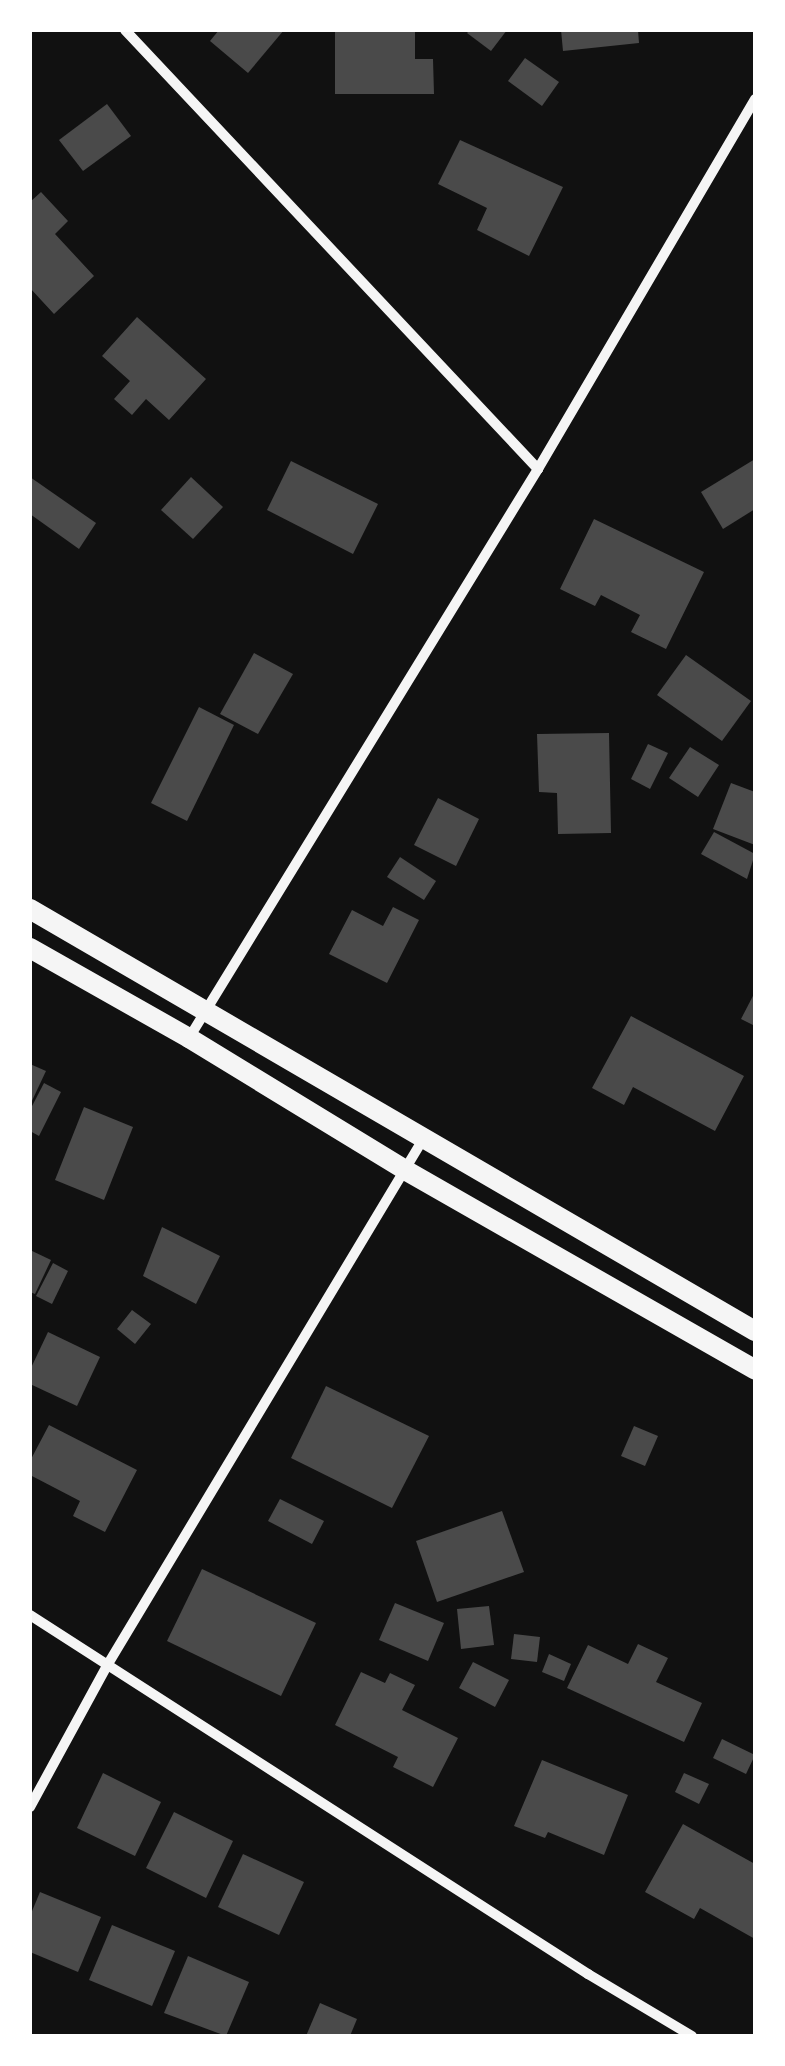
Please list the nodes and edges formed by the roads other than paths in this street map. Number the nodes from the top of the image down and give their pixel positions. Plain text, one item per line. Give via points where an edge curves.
1 (125, 30) edge
2 (755, 100) edge
3 (538, 469) junction
4 (30, 909) edge
5 (30, 948) edge
6 (206, 1008) junction
7 (189, 1038) junction
8 (422, 1140) junction
9 (405, 1170) junction
10 (755, 1330) edge
11 (755, 1370) edge
12 (30, 1614) edge
13 (108, 1664) junction
14 (30, 1807) edge
15 (692, 2036) edge

1 - 3 street
2 - 3 street
3 - 6 street
4 - 6 main road
5 - 7 main road
6 - 7 street
6 - 8 main road
7 - 9 main road
8 - 9 street
8 - 10 main road
9 - 11 main road
9 - 13 street
12 - 13 street
13 - 14 street
13 - 15 street

